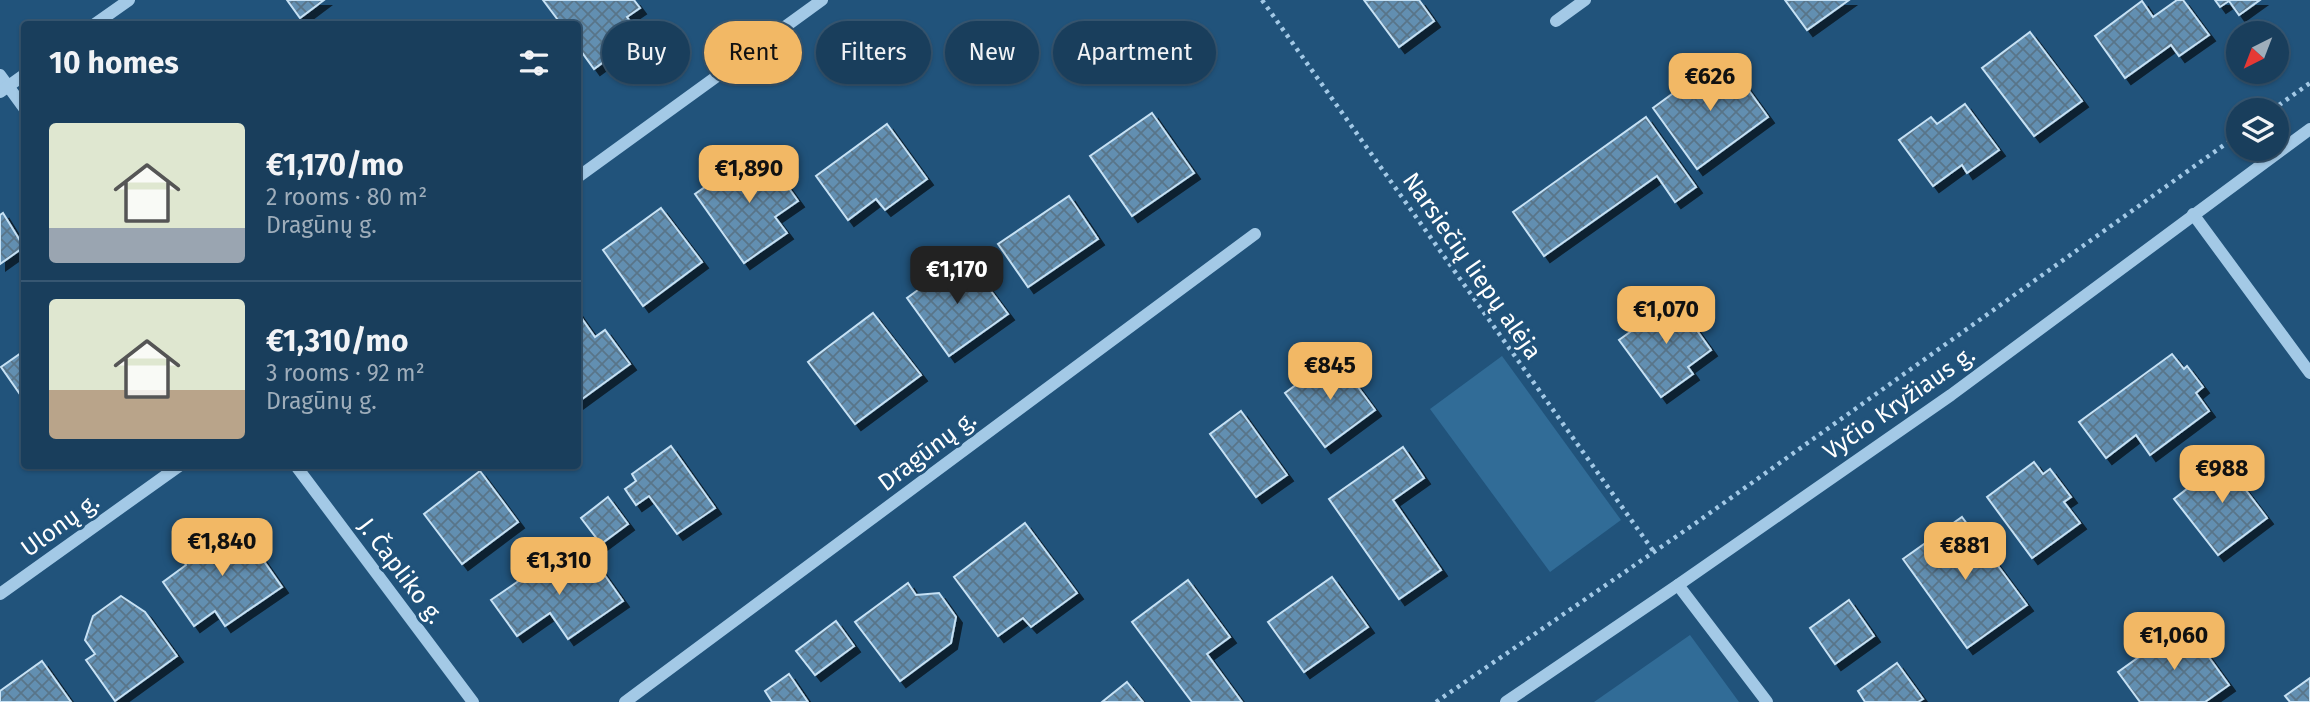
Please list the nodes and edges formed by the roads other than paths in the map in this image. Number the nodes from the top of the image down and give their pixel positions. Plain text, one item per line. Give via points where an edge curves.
1 (129, 0) edge
2 (822, 0) edge
3 (1585, 0) edge
4 (99, 21) edge
5 (1556, 21) dead end
6 (21, 76) edge
7 (3, 85) edge
8 (21, 105) edge
9 (2310, 129) edge
10 (581, 175) edge
11 (2193, 214) junction
12 (1255, 234) dead end
13 (2310, 373) edge
14 (175, 469) edge
15 (298, 469) edge
16 (1678, 585) junction
17 (0, 594) edge
18 (473, 702) edge
19 (625, 702) edge
20 (1506, 702) edge
21 (1767, 702) edge

1 - 4 street
2 - 10 street
3 - 5 street
6 - 7 street
7 - 8 street
9 - 11 street, Vyčio Kryžiaus g.
11 - 13 street
11 - 16 street, Vyčio Kryžiaus g. via 1951,395
12 - 19 street, Dragūnų g.
14 - 17 street, Ulonų g.
15 - 18 street, J. Čapliko g.
16 - 20 street, Vyčio Kryžiaus g.
16 - 21 street

